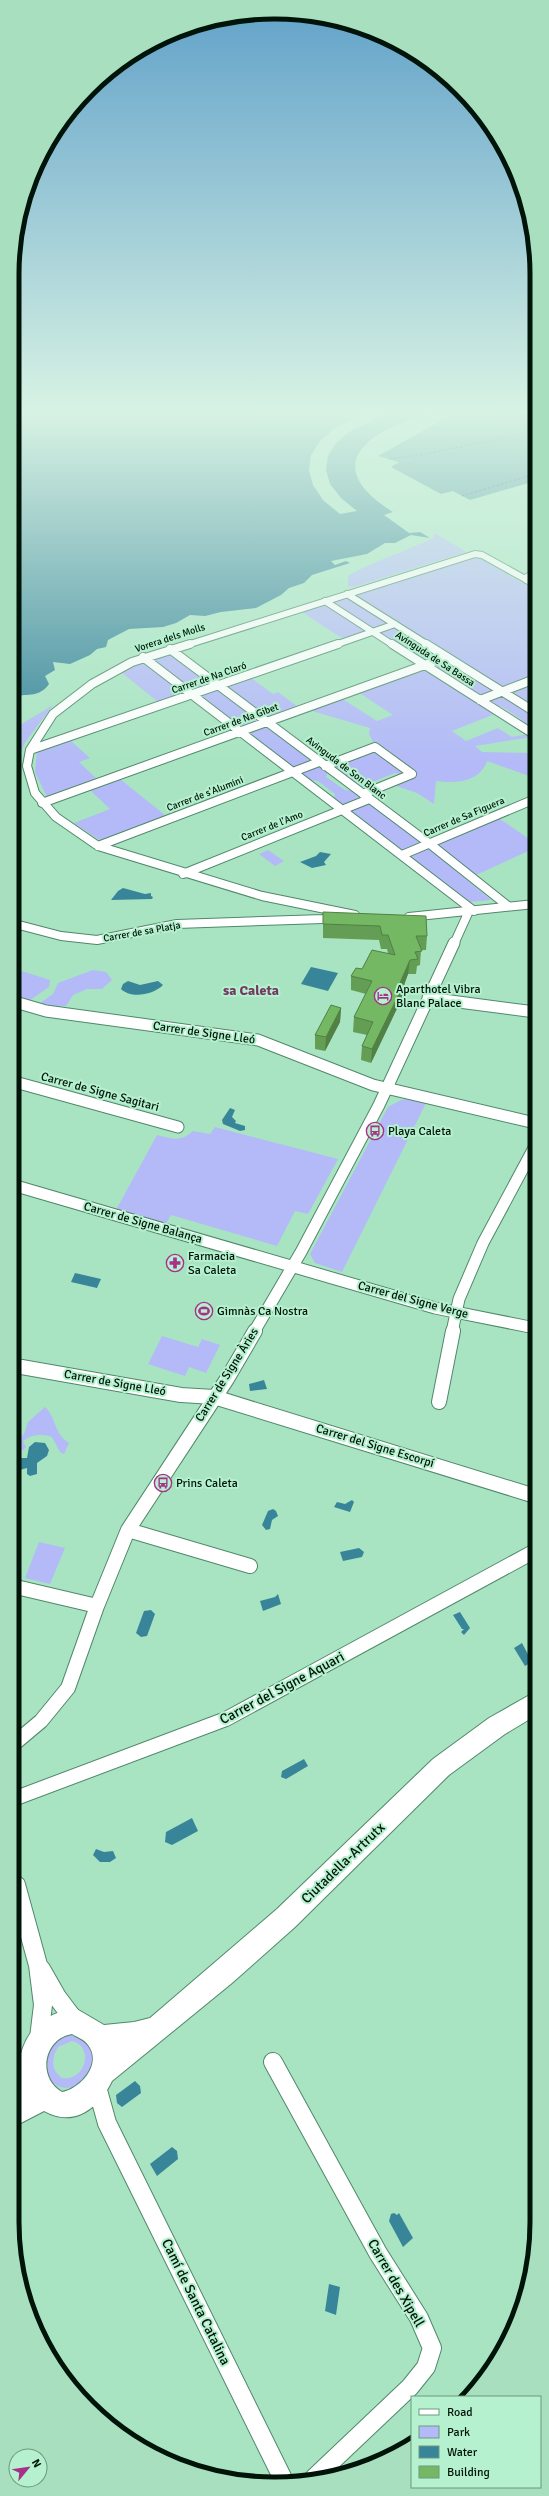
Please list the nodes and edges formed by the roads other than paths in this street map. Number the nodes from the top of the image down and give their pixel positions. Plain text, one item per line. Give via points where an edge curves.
1 (530, 577) edge
2 (347, 594) junction
3 (325, 601) junction
4 (395, 624) junction
5 (374, 632) junction
6 (170, 649) junction
7 (143, 657) junction
8 (447, 657) junction
9 (425, 665) junction
10 (530, 681) edge
11 (218, 685) junction
12 (502, 692) junction
13 (192, 694) junction
14 (480, 700) junction
15 (530, 709) edge
16 (267, 722) junction
17 (530, 731) edge
18 (241, 732) junction
19 (30, 750) junction
20 (322, 764) junction
21 (293, 772) junction
22 (366, 796) junction
23 (530, 801) edge
24 (42, 803) junction
25 (342, 809) junction
26 (430, 844) junction
27 (98, 846) junction
28 (402, 855) junction
29 (183, 874) junction
30 (530, 904) edge
31 (508, 906) junction
32 (472, 911) junction
33 (342, 914) junction
34 (364, 916) edge
35 (401, 918) edge
36 (19, 925) edge
37 (428, 998) junction
38 (19, 1003) edge
39 (530, 1011) edge
40 (19, 1083) edge
41 (387, 1088) junction
42 (530, 1122) edge
43 (178, 1127) dead end
44 (530, 1155) edge
45 (19, 1187) edge
46 (292, 1267) junction
47 (456, 1313) junction
48 (530, 1327) edge
49 (19, 1367) edge
50 (214, 1397) junction
51 (439, 1402) dead end
52 (530, 1494) edge
53 (128, 1530) junction
54 (530, 1554) edge
55 (250, 1566) dead end
56 (19, 1589) edge
57 (97, 1606) junction
58 (530, 1706) edge
59 (19, 1739) edge
60 (19, 1797) edge
61 (19, 1896) edge
62 (38, 1965) junction
63 (75, 2021) junction
64 (155, 2028) junction
65 (100, 2038) junction
66 (36, 2054) junction
67 (273, 2062) dead end
68 (19, 2082) edge
69 (93, 2087) junction
70 (44, 2097) junction
71 (19, 2111) edge
72 (319, 2473) edge
73 (282, 2477) edge

1 - 2 street, Vorera dels Molls via 475,554
2 - 3 street, Vorera dels Molls
2 - 4 street, Avinguda de Sa Bassa
3 - 5 street, Avinguda de Sa Bassa
3 - 6 street, Vorera dels Molls
4 - 5 street, Carrer de Na Claró
4 - 8 street, Avinguda de Sa Bassa
5 - 9 street, Avinguda de Sa Bassa
5 - 11 street, Carrer de Na Claró
6 - 7 street, Vorera dels Molls
6 - 11 street, Avinguda de Son Blanc
7 - 13 street
7 - 19 street, Vorera dels Molls via 92,684 58,710
8 - 9 street, Carrer de Na Gibet
8 - 12 street, Avinguda de Sa Bassa
9 - 14 street, Avinguda de Sa Bassa
9 - 16 street, Carrer de Na Gibet
10 - 12 street
11 - 13 street, Carrer de Na Claró
11 - 16 street, Avinguda de Son Blanc
12 - 14 street
12 - 15 street, Avinguda de Sa Bassa
13 - 18 street
13 - 19 street, Carrer de Na Claró
14 - 17 street, Avinguda de Sa Bassa
16 - 18 street, Carrer de Na Gibet
16 - 20 street, Avinguda de Son Blanc
18 - 21 street
18 - 24 street, Carrer de Na Gibet
19 - 24 street, Vorera dels Molls via 27,766 30,782
20 - 21 street, Carrer de s'Alumini
20 - 22 street, Avinguda de Son Blanc
20 - 22 street, Carrer de s'Alumini via 375,747 412,774
21 - 25 street
21 - 27 street, Carrer de s'Alumini
22 - 25 street, Carrer de l'Amo
22 - 26 street, Avinguda de Son Blanc
23 - 26 street, Carrer de Sa Figuera
24 - 27 street, Vorera dels Molls via 56,817
25 - 28 street
25 - 29 street, Carrer de l'Amo
26 - 28 street, Carrer de Sa Figuera
26 - 31 street, Avinguda de Son Blanc
27 - 29 street, Vorera dels Molls
28 - 32 street
29 - 33 street, Vorera dels Molls via 262,896
30 - 31 street
31 - 32 street
32 - 35 street
32 - 37 street, Carrer de Signe Àries
33 - 34 street, Vorera dels Molls
33 - 36 street, Carrer de sa Platja via 323,918 177,924 97,940 61,936
37 - 39 street
37 - 41 street, Carrer de Signe Àries
38 - 41 street, Carrer de Signe Lleó via 46,1011 258,1040
40 - 43 street, Carrer de Signe Sagitari
41 - 42 street, Carrer de Signe Lleó
41 - 46 street, Carrer de Signe Àries
44 - 47 street via 483,1243 459,1299
45 - 46 street, Carrer de Signe Balança
46 - 47 street, Carrer del Signe Verge
46 - 50 street, Carrer de Signe Àries
47 - 48 street, Carrer del Signe Verge
47 - 51 street
49 - 50 street, Carrer de Signe Lleó via 181,1395
50 - 52 street, Carrer del Signe Escorpí
50 - 53 street, Carrer de Signe Àries
53 - 55 street
53 - 57 street, Carrer de Signe Àries
54 - 60 street, Carrer del Signe Aquari via 226,1719
56 - 57 street
57 - 59 street, Carrer de Signe Àries via 68,1688 41,1721
58 - 64 main road, Ciutadella-Artrutx via 496,1726 441,1767 286,1918 223,1974
61 - 62 street
62 - 63 street
62 - 66 street via 43,2005
63 - 65 main road via 90,2026
63 - 66 main road via 54,2026
64 - 65 main road via 134,2035
64 - 69 main road, Ciutadella-Artrutx
65 - 69 main road via 105,2057
66 - 68 main road
66 - 70 main road via 38,2088
67 - 72 street, Carrer des Xipell via 378,2253 419,2318 432,2348 426,2367 410,2387
69 - 70 main road via 67,2105 56,2104
69 - 73 street, Camí de Santa Catalina via 107,2123
70 - 71 main road

